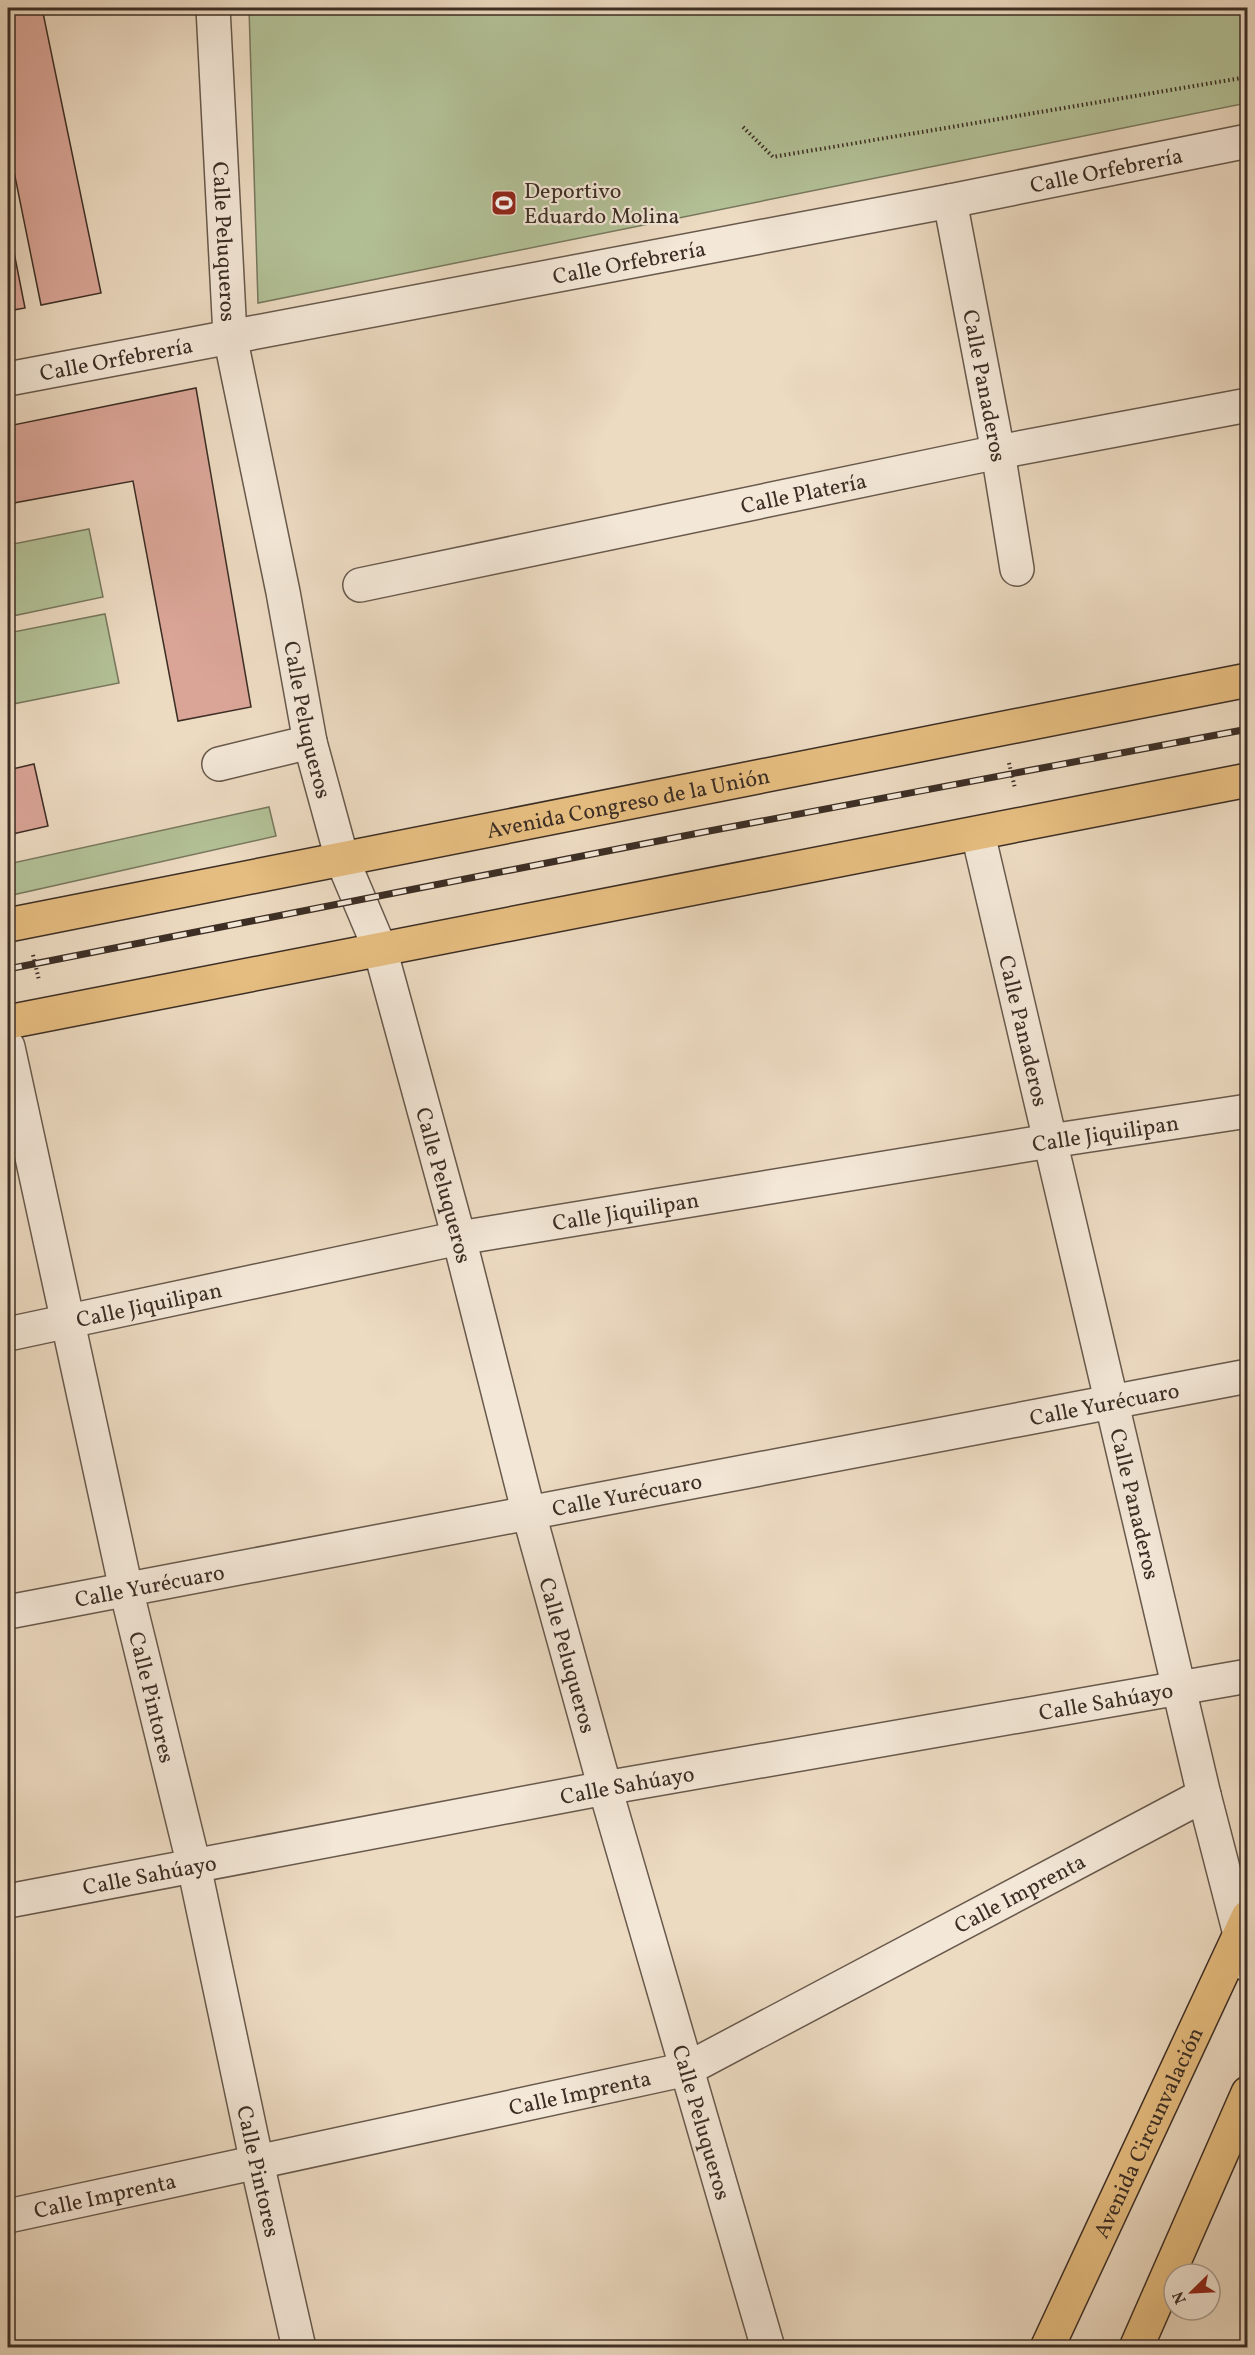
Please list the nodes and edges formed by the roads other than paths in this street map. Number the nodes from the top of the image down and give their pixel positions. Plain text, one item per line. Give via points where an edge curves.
1 (213, 8) edge
2 (1248, 141) edge
3 (950, 201) junction
4 (230, 336) junction
5 (8, 379) edge
6 (1248, 405) edge
7 (998, 452) junction
8 (1017, 569) dead end
9 (360, 585) dead end
10 (1248, 680) edge
11 (310, 742) junction
12 (219, 764) dead end
13 (1248, 780) edge
14 (978, 834) junction
15 (342, 859) junction
16 (16, 923) edge
17 (380, 949) junction
18 (8, 1022) edge
19 (8, 1047) edge
20 (1248, 1112) edge
21 (1050, 1141) junction
22 (459, 1238) junction
23 (69, 1322) junction
24 (8, 1334) edge
25 (1248, 1376) edge
26 (1112, 1402) junction
27 (529, 1514) junction
28 (126, 1589) junction
29 (8, 1612) edge
30 (1248, 1676) edge
31 (1180, 1689) junction
32 (605, 1788) junction
33 (1204, 1795) junction
34 (194, 1866) junction
35 (8, 1901) edge
36 (1244, 1924) edge
37 (1248, 1965) edge
38 (687, 2069) junction
39 (1248, 2092) edge
40 (257, 2163) junction
41 (8, 2216) edge
42 (299, 2348) edge
43 (768, 2348) edge
44 (1047, 2348) edge
45 (1136, 2348) edge

1 - 4 street, Calle Peluqueros
2 - 3 street, Calle Orfebrería
3 - 4 street, Calle Orfebrería
3 - 7 street, Calle Panaderos
4 - 5 street, Calle Orfebrería
4 - 11 street, Calle Peluqueros
6 - 7 street, Calle Platería
7 - 8 street, Calle Panaderos
7 - 9 street, Calle Platería
10 - 15 main road, Avenida Congreso de la Unión
11 - 12 street
11 - 15 street, Calle Peluqueros
13 - 14 main road
14 - 17 main road
14 - 21 street, Calle Panaderos
15 - 16 main road, Avenida Congreso de la Unión
15 - 17 street, Calle Peluqueros
17 - 18 main road
17 - 22 street, Calle Peluqueros
19 - 23 street, Calle Pintores
20 - 21 street, Calle Jiquilipan
21 - 22 street, Calle Jiquilipan
21 - 26 street, Calle Panaderos
22 - 23 street, Calle Jiquilipan
22 - 27 street, Calle Peluqueros
23 - 24 street, Calle Jiquilipan
23 - 28 street, Calle Pintores
25 - 26 street, Calle Yurécuaro
26 - 27 street, Calle Yurécuaro
26 - 31 street, Calle Panaderos
27 - 28 street, Calle Yurécuaro
27 - 32 street, Calle Peluqueros
28 - 29 street, Calle Yurécuaro
28 - 34 street, Calle Pintores
30 - 31 street, Calle Sahúayo
31 - 32 street, Calle Sahúayo
31 - 33 street, Calle Panaderos
32 - 34 street, Calle Sahúayo
32 - 38 street, Calle Peluqueros
33 - 36 street, Calle Panaderos
33 - 38 street, Calle Imprenta
34 - 35 street, Calle Sahúayo
34 - 40 street, Calle Pintores
36 - 37 street, Calle Panaderos
36 - 44 main road, Avenida Circunvalación
38 - 40 street, Calle Imprenta
38 - 43 street, Calle Peluqueros
39 - 45 main road
40 - 41 street, Calle Imprenta
40 - 42 street, Calle Pintores

